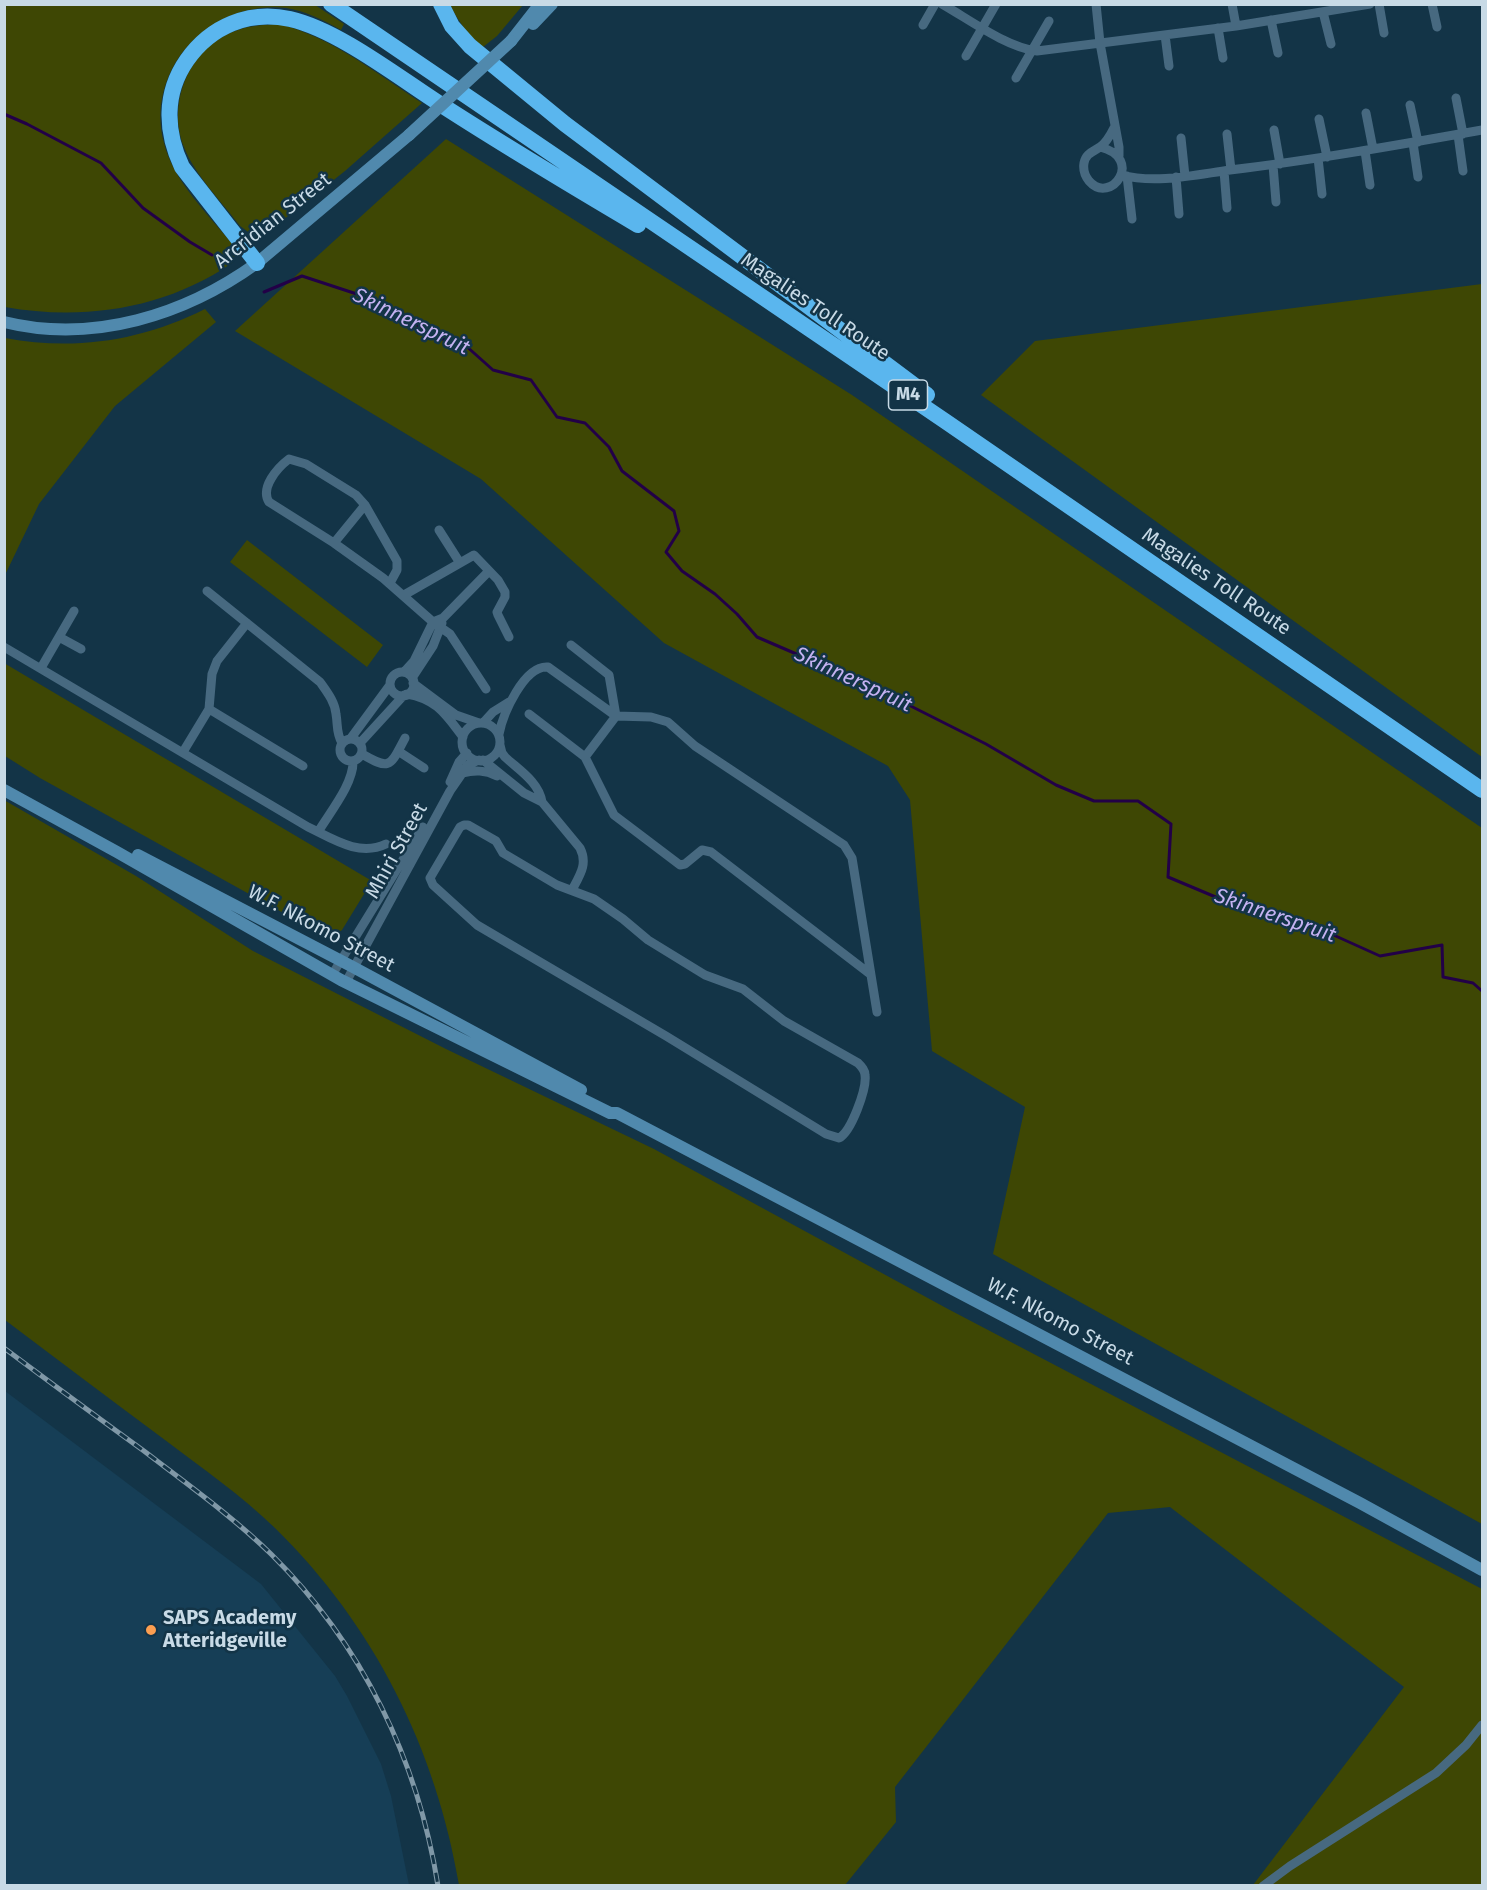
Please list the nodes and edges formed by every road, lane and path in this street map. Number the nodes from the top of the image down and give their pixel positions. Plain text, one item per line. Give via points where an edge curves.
1 (331, 4) edge
2 (350, 4) edge
3 (441, 4) edge
4 (540, 4) edge
5 (552, 4) edge
6 (935, 4) edge
7 (942, 4) edge
8 (996, 4) edge
9 (1096, 4) edge
10 (1232, 4) edge
11 (1379, 4) edge
12 (1432, 4) edge
13 (1368, 5) edge
14 (1323, 12) junction
15 (1271, 20) junction
16 (1048, 21) dead end
17 (923, 25) dead end
18 (1236, 26) junction
19 (1437, 27) dead end
20 (983, 28) junction
21 (1218, 28) junction
22 (1384, 33) dead end
23 (1165, 35) junction
24 (514, 38) junction
25 (1100, 43) junction
26 (1330, 44) dead end
27 (1031, 50) junction
28 (1278, 53) dead end
29 (966, 56) dead end
30 (1223, 58) dead end
31 (1169, 66) dead end
32 (1016, 78) dead end
33 (1456, 98) dead end
34 (1410, 105) dead end
35 (1366, 113) dead end
36 (1319, 119) dead end
37 (1114, 128) junction
38 (1274, 130) dead end
39 (1482, 130) edge
40 (1227, 134) dead end
41 (1460, 134) junction
42 (1181, 138) dead end
43 (1415, 142) junction
44 (1100, 147) junction
45 (1370, 150) junction
46 (1119, 156) junction
47 (1323, 158) junction
48 (1276, 165) junction
49 (1228, 171) junction
50 (1463, 171) dead end
51 (1124, 175) junction
52 (1180, 177) junction
53 (1418, 177) dead end
54 (1370, 185) dead end
55 (1322, 194) dead end
56 (1276, 202) dead end
57 (1227, 208) dead end
58 (1179, 214) dead end
59 (1132, 219) dead end
60 (257, 263) junction
61 (4, 322) edge
62 (948, 417) junction
63 (365, 505) junction
64 (439, 530) dead end
65 (334, 543) junction
66 (460, 562) junction
67 (488, 572) junction
68 (390, 583) junction
69 (207, 591) dead end
70 (404, 595) junction
71 (74, 611) dead end
72 (439, 622) junction
73 (247, 623) junction
74 (59, 637) junction
75 (509, 637) dead end
76 (571, 645) dead end
77 (4, 647) edge
78 (81, 650) dead end
79 (41, 668) junction
80 (410, 677) junction
81 (390, 685) junction
82 (486, 689) dead end
83 (405, 695) junction
84 (511, 700) junction
85 (209, 709) junction
86 (372, 710) junction
87 (529, 714) dead end
88 (616, 716) junction
89 (382, 719) junction
90 (481, 723) junction
91 (499, 734) junction
92 (463, 737) junction
93 (405, 738) dead end
94 (346, 741) junction
95 (360, 743) junction
96 (500, 745) junction
97 (398, 751) junction
98 (183, 752) junction
99 (467, 753) junction
100 (362, 754) junction
101 (585, 757) junction
102 (481, 760) junction
103 (353, 761) junction
104 (303, 766) dead end
105 (424, 768) dead end
106 (462, 773) junction
107 (1482, 777) edge
108 (4, 783) edge
109 (510, 783) junction
110 (4, 790) edge
111 (1482, 790) edge
112 (542, 802) junction
113 (318, 832) junction
114 (386, 844) dead end
115 (572, 890) junction
116 (340, 960) junction
117 (353, 967) junction
118 (870, 974) junction
119 (332, 975) junction
120 (346, 982) junction
121 (877, 1012) dead end
122 (617, 1113) junction
123 (1482, 1570) edge
124 (1482, 1725) edge
125 (1263, 1886) edge

1 - 62 highway, Magalies Toll Route / M4
2 - 62 highway, Magalies Toll Route / M4
3 - 62 highway via 452,26 470,46 565,124
4 - 24 main road, Arcridian Street
5 - 24 main road, Arcridian Street
6 - 17 street
7 - 20 street
8 - 20 street
9 - 25 street
10 - 18 street
11 - 22 street
12 - 19 street
13 - 14 street
14 - 15 street
14 - 26 street
15 - 18 street
15 - 28 street
16 - 27 street
18 - 21 street
20 - 27 street
20 - 29 street
21 - 23 street
21 - 30 street
23 - 25 street
23 - 31 street
24 - 60 main road, Arcridian Street, bridge via 409,135
25 - 27 street
25 - 37 street
27 - 32 street
33 - 41 street
34 - 43 street
35 - 45 street
36 - 47 street
37 - 44 street
37 - 46 street
38 - 48 street
39 - 41 street
40 - 49 street
41 - 43 street
41 - 50 street
42 - 52 street
43 - 45 street
43 - 53 street
44 - 46 street
44 - 51 street via 1088,154 1084,162 1084,174 1090,182 1100,188 1110,187
45 - 47 street
45 - 54 street
46 - 51 street
47 - 48 street
47 - 55 street
48 - 49 street
48 - 56 street
49 - 52 street
49 - 57 street
51 - 52 street via 1140,180
51 - 59 street
52 - 58 street
60 - 61 main road, Arcridian Street via 188,304 150,317 107,327 62,328
60 - 62 highway via 182,167 169,128 169,106 173,84 183,66 208,36 244,18 290,19 334,36
62 - 107 highway, Magalies Toll Route / M4
62 - 111 highway, Magalies Toll Route / M4
63 - 65 street
63 - 65 street via 356,495 306,464 289,459 282,464 265,490 269,502
63 - 68 street via 397,561
64 - 66 street
65 - 68 street
66 - 67 street via 474,555
66 - 70 street
67 - 72 street
67 - 75 street via 505,592 497,612
68 - 70 street
69 - 73 street
70 - 72 street
71 - 74 street
72 - 80 street
72 - 82 street
73 - 85 street via 213,668
73 - 94 street via 320,682 336,712 336,731
74 - 78 street
74 - 79 street
76 - 88 street via 609,675
77 - 79 street
79 - 98 street
80 - 81 street via 394,675
80 - 83 street via 412,690
80 - 90 street via 456,715
81 - 83 street via 396,694
81 - 86 street
83 - 89 street
83 - 92 street via 429,700
84 - 88 street via 533,671 548,667
84 - 90 street
84 - 91 street
85 - 98 street
85 - 104 street
86 - 89 street
86 - 94 street
87 - 101 street
88 - 101 street
88 - 118 street via 651,717 668,722 695,746 844,845 852,858
89 - 95 street
90 - 91 street via 492,726
90 - 92 street via 469,728
91 - 96 street
92 - 99 street
93 - 97 street
94 - 95 street
94 - 103 street via 340,750 342,757
95 - 100 street
96 - 102 street via 496,754
96 - 112 street via 505,758 536,785
97 - 100 street via 386,765
97 - 105 street
98 - 113 street
99 - 102 street
99 - 116 street, Mhiri Street
100 - 103 street
101 - 118 street via 614,816 680,865 702,850 711,852
102 - 106 street, Mhiri Street
102 - 109 street
103 - 113 street via 350,780
106 - 109 street via 489,772
106 - 117 street, Mhiri Street
108 - 116 main road, W.F. Nkomo Street
109 - 112 street
110 - 119 main road, W.F. Nkomo Street
112 - 115 street via 584,856 584,866
113 - 114 street via 354,848
115 - 115 street via 594,899 693,969 743,989 784,1021 863,1068 866,1080 845,1135 839,1138 826,1134 477,925 430,878 460,827 468,825 496,841 503,853
116 - 117 main road, W.F. Nkomo Street
116 - 119 street, Mhiri Street
117 - 120 street, Mhiri Street
117 - 122 main road, W.F. Nkomo Street via 613,1107
118 - 121 street
119 - 120 main road, W.F. Nkomo Street
120 - 122 main road, W.F. Nkomo Street via 610,1113
122 - 123 main road, W.F. Nkomo Street via 1095,1362
124 - 125 street via 1436,1773

